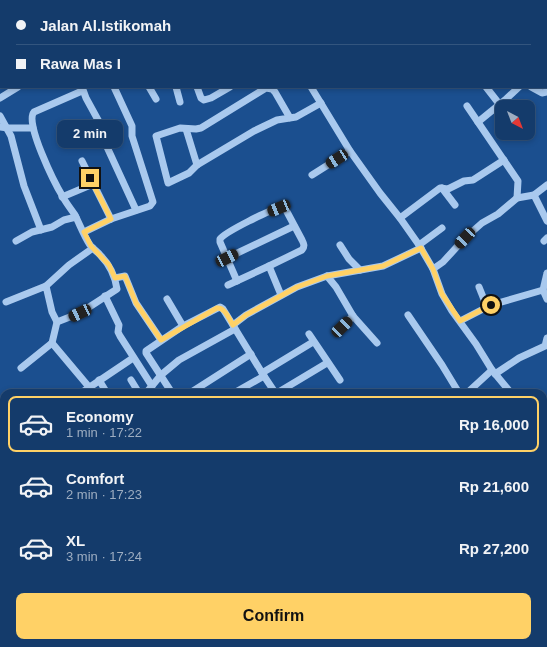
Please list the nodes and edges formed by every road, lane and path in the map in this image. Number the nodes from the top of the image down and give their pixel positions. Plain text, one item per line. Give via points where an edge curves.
1 (16, 88) edge
2 (114, 88) edge
3 (150, 88) edge
4 (176, 88) edge
5 (197, 88) edge
6 (227, 88) edge
7 (312, 88) edge
8 (486, 88) edge
9 (518, 88) edge
10 (533, 88) edge
11 (82, 89) edge
12 (547, 92) edge
13 (0, 98) edge
14 (156, 99) dead end
15 (496, 100) edge
16 (505, 100) edge
17 (180, 102) dead end
18 (321, 103) junction
19 (467, 106) dead end
20 (495, 109) edge
21 (0, 116) edge
22 (290, 118) junction
23 (478, 122) junction
24 (0, 127) edge
25 (8, 128) junction
26 (33, 128) junction
27 (186, 129) junction
28 (104, 130) dead end
29 (107, 147) dead end
30 (350, 151) junction
31 (504, 160) junction
32 (82, 161) dead end
33 (197, 165) junction
34 (312, 175) dead end
35 (93, 184) junction
36 (547, 185) edge
37 (442, 188) junction
38 (534, 195) junction
39 (62, 197) junction
40 (517, 198) junction
41 (455, 205) dead end
42 (136, 210) junction
43 (76, 217) junction
44 (400, 218) junction
45 (111, 219) junction
46 (547, 221) edge
47 (294, 226) junction
48 (442, 228) dead end
49 (41, 230) junction
50 (84, 232) junction
51 (16, 241) dead end
52 (340, 245) dead end
53 (420, 246) junction
54 (93, 248) junction
55 (227, 258) junction
56 (269, 266) junction
57 (433, 269) junction
58 (360, 270) junction
59 (547, 273) edge
60 (327, 276) junction
61 (115, 278) junction
62 (237, 281) junction
63 (228, 285) dead end
64 (46, 286) junction
65 (479, 287) dead end
66 (543, 290) junction
67 (281, 295) junction
68 (105, 296) junction
69 (167, 299) dead end
70 (547, 299) edge
71 (6, 302) dead end
72 (487, 307) junction
73 (408, 315) dead end
74 (353, 316) junction
75 (460, 321) junction
76 (57, 322) junction
77 (183, 326) junction
78 (234, 327) junction
79 (342, 327) dead end
80 (309, 334) dead end
81 (547, 338) edge
82 (161, 340) junction
83 (313, 342) junction
84 (52, 343) junction
85 (377, 343) dead end
86 (251, 354) junction
87 (133, 358) junction
88 (327, 363) junction
89 (21, 368) dead end
90 (493, 372) junction
91 (263, 374) junction
92 (161, 375) junction
93 (99, 380) junction
94 (131, 380) dead end
95 (340, 380) dead end
96 (152, 386) junction
97 (89, 387) junction
98 (86, 389) edge
99 (105, 389) edge
100 (137, 389) edge
101 (149, 389) edge
102 (170, 389) edge
103 (196, 389) edge
104 (240, 389) edge
105 (273, 389) edge
106 (284, 389) edge
107 (457, 389) edge
108 (472, 389) edge
109 (508, 389) edge

1 - 13 street
2 - 42 street via 132,126 132,136 154,202 150,206
3 - 14 street
4 - 17 street
5 - 6 street via 204,100
7 - 18 street
8 - 15 street
9 - 16 street
10 - 12 street via 542,93
11 - 26 street via 34,112 31,117
11 - 28 street
18 - 22 street
18 - 30 street
19 - 23 street
20 - 23 street
21 - 25 street
22 - 27 street via 275,92 266,88 201,128
22 - 33 street via 270,123
23 - 31 street
24 - 25 street
25 - 26 street
25 - 49 street via 24,186
26 - 39 street
27 - 33 street
27 - 33 street via 171,130 156,136 168,183
29 - 42 street
30 - 34 street
30 - 44 street
31 - 37 street via 473,180 464,181 448,189
31 - 40 street via 518,181
32 - 35 street
35 - 39 street
35 - 45 street
36 - 38 street
37 - 41 street
37 - 44 street
38 - 40 street
38 - 46 street
39 - 43 street
40 - 57 street via 478,226
42 - 45 street
43 - 49 street
43 - 50 street
44 - 53 street
45 - 50 street
47 - 55 street
47 - 55 street via 286,210 279,208 226,233 220,238 220,242
47 - 56 street via 304,248
48 - 53 street
49 - 51 street
50 - 54 street
52 - 58 street
53 - 57 street
53 - 58 street via 383,266
54 - 61 street via 109,265
54 - 64 street
55 - 62 street
56 - 62 street
56 - 67 street
57 - 75 street via 442,294
58 - 60 street
59 - 66 street
60 - 67 street
60 - 74 street
61 - 68 street via 117,288
61 - 82 street via 125,276 136,303
62 - 63 street
64 - 71 street
64 - 76 street
65 - 72 street
66 - 70 street
66 - 72 street
67 - 78 street via 246,315
68 - 76 street via 80,313
68 - 87 street via 119,325 118,332
69 - 77 street
72 - 75 street
73 - 107 street
74 - 79 street
74 - 85 street
75 - 90 street
76 - 84 street
77 - 78 street via 220,307
77 - 82 street
78 - 86 street
78 - 92 street via 179,360
80 - 83 street
81 - 90 street via 545,346
82 - 92 street via 146,351
83 - 88 street
83 - 91 street
84 - 89 street
84 - 97 street
86 - 91 street
86 - 103 street
87 - 93 street
87 - 96 street
88 - 95 street
88 - 106 street
90 - 108 street
90 - 109 street
91 - 104 street
91 - 105 street
92 - 96 street
92 - 102 street
93 - 97 street
93 - 99 street
94 - 100 street
96 - 101 street
97 - 98 street

